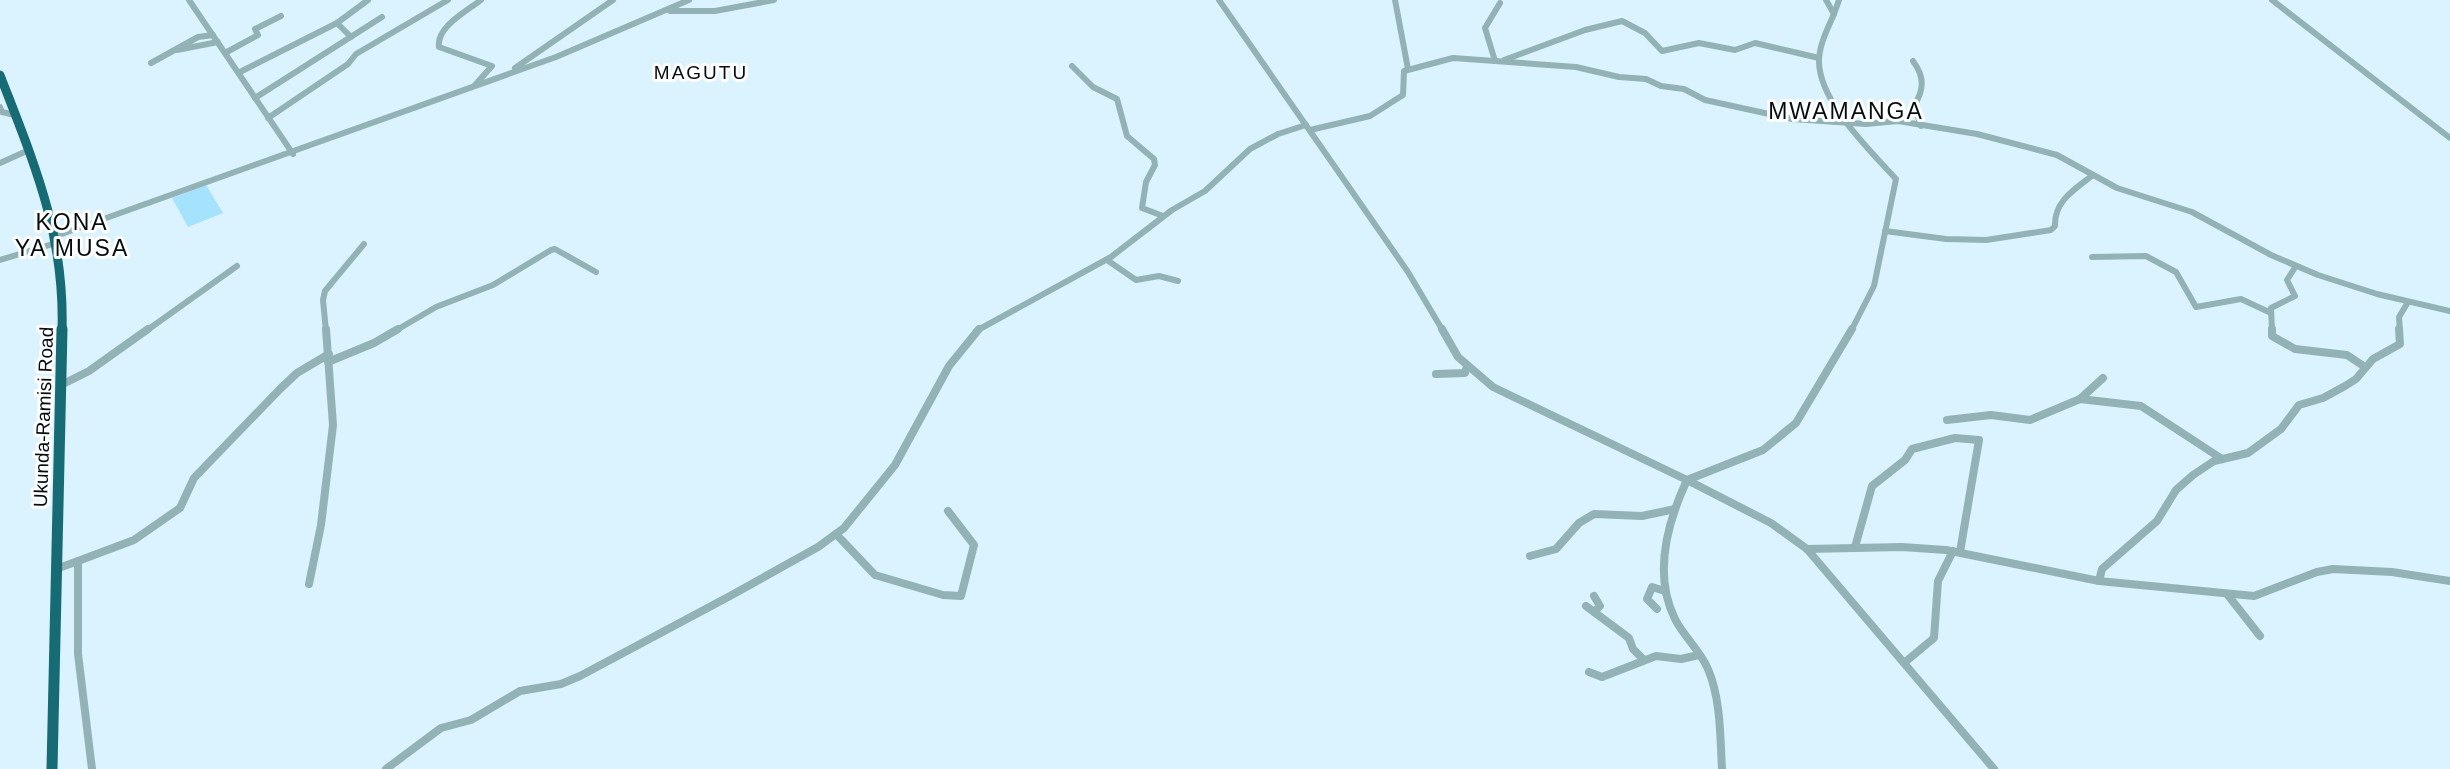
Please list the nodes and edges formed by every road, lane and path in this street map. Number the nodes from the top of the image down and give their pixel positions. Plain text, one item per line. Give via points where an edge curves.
1 (189, 0) edge
2 (368, 0) edge
3 (448, 0) edge
4 (481, 0) edge
5 (689, 0) edge
6 (774, 0) edge
7 (1219, 0) edge
8 (1395, 0) edge
9 (1826, 0) edge
10 (1839, 0) edge
11 (2272, 0) edge
12 (608, 1) edge
13 (1500, 3) dead end
14 (666, 11) junction
15 (1834, 14) junction
16 (281, 16) dead end
17 (382, 17) dead end
18 (337, 23) junction
19 (213, 35) junction
20 (351, 37) junction
21 (218, 42) junction
22 (174, 50) junction
23 (225, 53) junction
24 (1819, 58) junction
25 (1498, 61) junction
26 (1913, 61) dead end
27 (151, 63) dead end
28 (1072, 66) dead end
29 (1408, 69) junction
30 (240, 72) junction
31 (0, 75) edge
32 (506, 75) junction
33 (475, 86) junction
34 (255, 98) junction
35 (0, 107) edge
36 (15, 115) junction
37 (268, 117) junction
38 (1849, 123) junction
39 (1921, 126) junction
40 (1308, 128) junction
41 (2450, 138) edge
42 (29, 150) junction
43 (293, 154) junction
44 (0, 163) edge
45 (2093, 175) junction
46 (1163, 216) junction
47 (1885, 231) junction
48 (56, 239) junction
49 (364, 244) dead end
50 (2104, 257) dead end
51 (0, 260) edge
52 (1107, 260) junction
53 (237, 266) dead end
54 (2297, 266) junction
55 (596, 271) dead end
56 (1178, 281) dead end
57 (2408, 302) junction
58 (2450, 311) edge
59 (2272, 313) junction
60 (329, 358) junction
61 (1467, 366) junction
62 (2365, 367) junction
63 (1436, 374) dead end
64 (2103, 378) dead end
65 (61, 385) junction
66 (2080, 399) junction
67 (1947, 420) dead end
68 (2222, 459) junction
69 (1687, 480) junction
70 (1675, 509) junction
71 (948, 510) dead end
72 (836, 534) junction
73 (1855, 547) junction
74 (1807, 549) junction
75 (1956, 552) junction
76 (1530, 556) dead end
77 (78, 561) junction
78 (56, 569) junction
79 (2099, 581) junction
80 (2450, 581) edge
81 (309, 584) dead end
82 (1665, 591) junction
83 (2227, 594) junction
84 (1594, 596) dead end
85 (1586, 606) dead end
86 (1657, 610) dead end
87 (1594, 612) junction
88 (2260, 636) dead end
89 (1699, 654) junction
90 (1644, 660) junction
91 (1904, 663) junction
92 (1589, 672) dead end
93 (52, 769) edge
94 (92, 769) edge
95 (386, 769) edge
96 (1722, 769) edge
97 (1994, 769) edge

1 - 19 street
2 - 18 street
3 - 37 street via 356,54
4 - 33 street via 438,40 439,47 492,66
5 - 14 street
6 - 14 street via 715,11
7 - 40 street
8 - 29 street
9 - 15 street
10 - 15 street
11 - 41 street
12 - 32 street
13 - 25 street via 1485,28
14 - 32 street
15 - 24 street
16 - 23 street
17 - 20 street
18 - 20 street
18 - 30 street
19 - 21 street
19 - 22 street via 198,37
20 - 34 street
21 - 22 street
21 - 23 street
22 - 27 street
23 - 30 street
24 - 25 street via 1755,43 1735,50 1699,43 1662,51 1645,33 1622,21
24 - 38 street via 1829,96
25 - 29 street via 1447,59
25 - 38 street via 1587,68 1646,79 1705,100 1773,116
26 - 39 street via 1923,72 1922,94 1914,106
28 - 46 street via 1093,88 1117,99 1127,136 1154,159 1142,208
29 - 40 street via 1398,100 1358,120
30 - 34 street
31 - 36 highway, Ukunda-Ramisi Road
32 - 33 street
33 - 43 street
34 - 37 street
35 - 36 street
36 - 42 highway, Ukunda-Ramisi Road
37 - 43 street
38 - 39 street via 1887,121
38 - 47 street via 1896,179
39 - 45 street via 1976,134 2057,155
40 - 46 street via 1278,134 1250,149 1205,191
40 - 61 street
42 - 44 street
42 - 48 highway, Ukunda-Ramisi Road
43 - 48 street
45 - 47 street via 2060,202 2053,229 1986,240
45 - 54 street via 2117,188 2192,212
46 - 52 street
47 - 69 street via 1874,286 1796,423 1763,450
48 - 51 street
48 - 65 highway, Ukunda-Ramisi Road via 63,306
49 - 60 street via 325,292
50 - 59 street via 2092,257 2146,256 2176,272 2196,307 2241,299
52 - 56 street via 1136,280 1158,276
52 - 72 street via 976,331 965,342 903,451 852,520
53 - 65 street via 89,371
54 - 57 street
54 - 59 street via 2287,280 2294,296 2271,308
55 - 60 street via 551,250 493,285 436,307 374,343
57 - 58 street
57 - 62 street via 2399,317 2400,344
59 - 62 street via 2272,336 2295,349 2347,355
60 - 77 street via 297,373 279,390 194,478 176,512 134,540
60 - 81 street via 333,425
61 - 63 street via 1465,373
61 - 69 street via 1493,387 1532,408
62 - 68 street via 2345,386 2299,405 2281,429 2248,453
64 - 66 street
65 - 78 highway, Ukunda-Ramisi Road
66 - 67 street via 2030,421 1991,415
66 - 68 street via 2141,405
68 - 79 street via 2176,490 2157,521 2102,569
69 - 70 street
69 - 74 street via 1771,523
70 - 76 street via 1639,516 1593,513 1577,525 1565,545 1548,555
70 - 82 street via 1662,569
71 - 72 street via 974,545 961,596 875,575
72 - 95 street via 695,617 580,676 520,691 471,720 431,733
73 - 74 street
73 - 75 street
73 - 75 street via 1872,486 1912,449 1955,438 1979,439
74 - 91 street
75 - 79 street
75 - 91 street via 1938,582 1934,638
77 - 78 street
77 - 94 street via 78,654
78 - 93 highway, Ukunda-Ramisi Road
79 - 83 street
80 - 83 street via 2333,569 2254,596
82 - 86 street via 1652,587 1647,599
82 - 89 street via 1675,619
83 - 88 street
84 - 87 street via 1600,606
85 - 87 street
87 - 90 street via 1629,638
89 - 90 street
89 - 96 street via 1719,702
90 - 92 street via 1602,677
91 - 97 street

